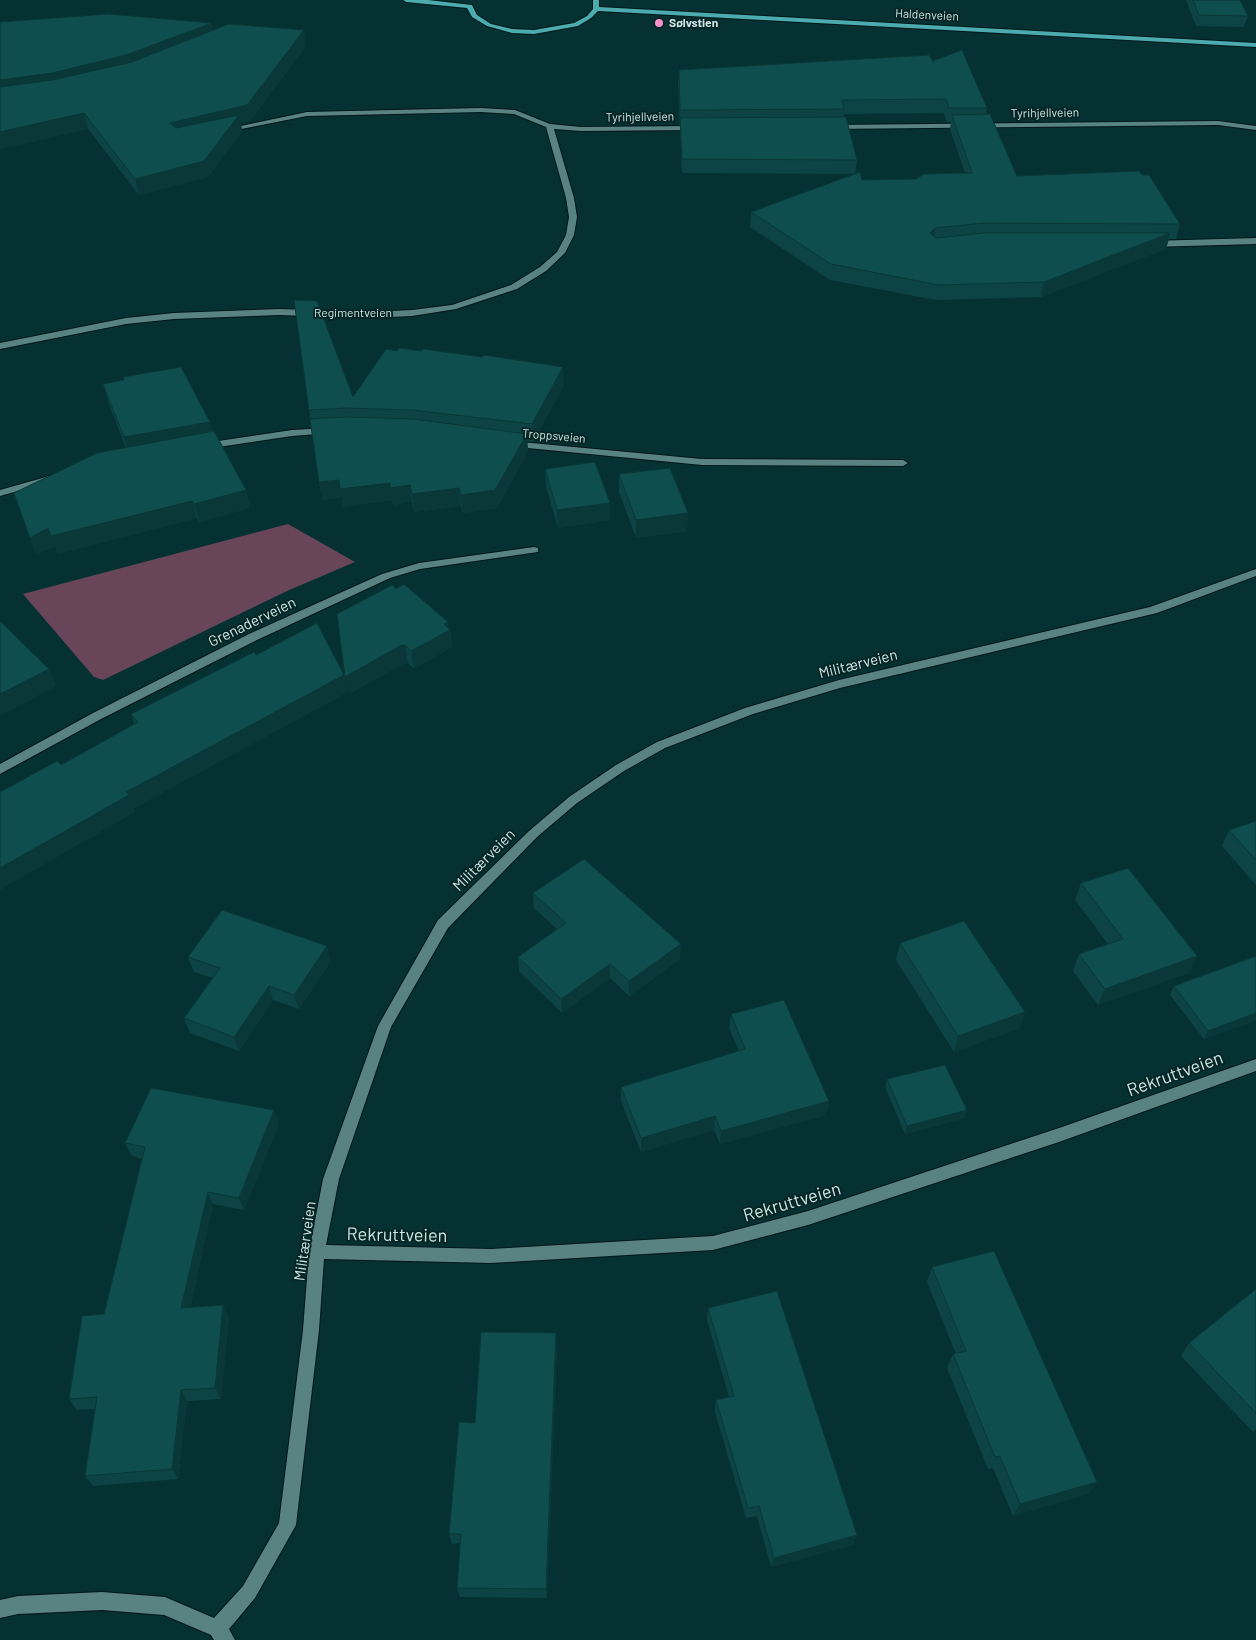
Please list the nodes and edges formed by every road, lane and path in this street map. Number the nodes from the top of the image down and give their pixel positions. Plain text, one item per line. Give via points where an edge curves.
1 (406, 0) edge
2 (596, 0) edge
3 (472, 3) edge
4 (596, 9) junction
5 (1256, 44) edge
6 (549, 126) junction
7 (820, 127) edge
8 (702, 128) edge
9 (1256, 128) edge
10 (219, 131) edge
11 (1256, 241) edge
12 (1140, 244) edge
13 (0, 346) edge
14 (340, 431) edge
15 (497, 443) edge
16 (197, 448) edge
17 (902, 463) dead end
18 (67, 474) edge
19 (0, 493) edge
20 (534, 550) dead end
21 (1256, 572) edge
22 (0, 770) edge
23 (1256, 1065) edge
24 (317, 1252) junction
25 (0, 1609) edge
26 (221, 1635) edge

1 - 3 main road
2 - 4 main road
3 - 4 main road via 474,16 489,26 512,31 534,32 576,25 589,18
4 - 5 main road, Haldenveien
6 - 8 street, Tyrihjellveien via 581,129
6 - 10 street, Tyrihjellveien via 515,112 481,110 307,114
6 - 13 street, Regimentveien via 570,198 573,217 570,235 561,253 514,287 453,307 412,313 279,312 174,316 126,321
7 - 9 street, Tyrihjellveien via 1218,123
11 - 12 street
14 - 16 street via 292,433
15 - 17 street, Troppsveien via 702,462
18 - 19 street
20 - 22 street, Grenaderveien via 419,566 386,576 253,636
21 - 24 street, Militærveien via 1153,610 839,684 749,711 661,745 573,800 533,834 443,924 385,1026 331,1179
23 - 24 street, Rekruttveien via 1059,1135 808,1218 713,1243 491,1256
24 - 26 street, Militærveien via 287,1525
25 - 26 street via 18,1605 102,1601 165,1606

